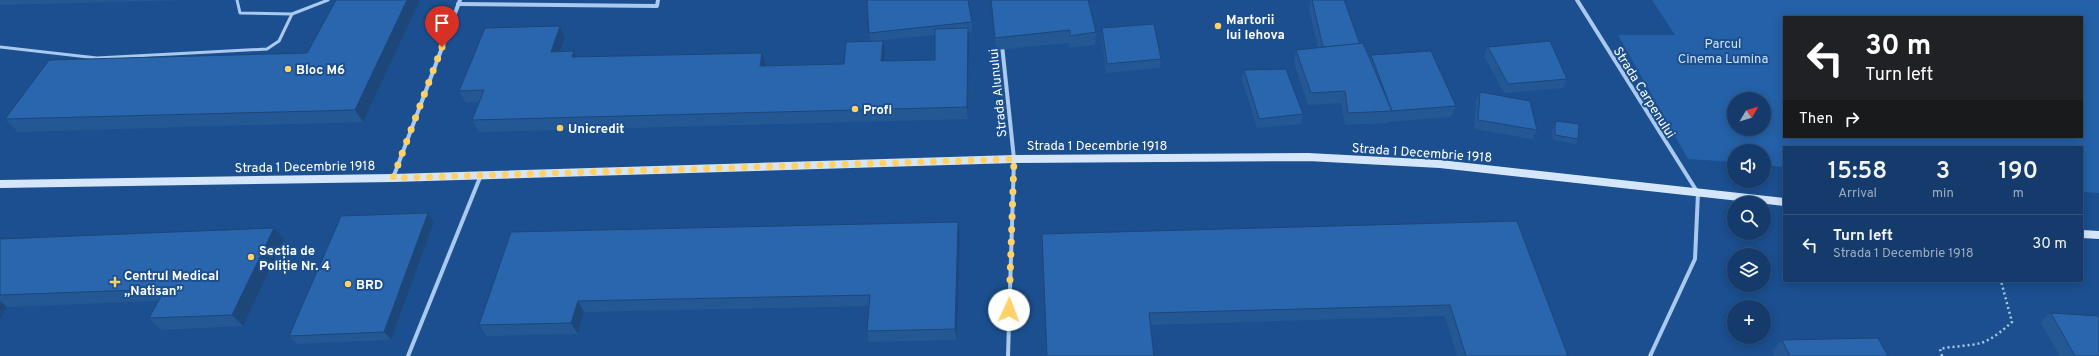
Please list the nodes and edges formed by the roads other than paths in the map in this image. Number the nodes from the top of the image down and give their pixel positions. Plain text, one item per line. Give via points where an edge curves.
1 (237, 0) edge
2 (328, 0) edge
3 (658, 0) edge
4 (1577, 0) edge
5 (459, 2) edge
6 (292, 14) junction
7 (1001, 40) edge
8 (0, 48) edge
9 (1014, 159) junction
10 (481, 175) junction
11 (393, 178) junction
12 (0, 184) edge
13 (1698, 193) junction
14 (1783, 202) edge
15 (2083, 234) edge
16 (2099, 235) edge
17 (408, 356) edge
18 (1008, 356) edge
19 (1650, 356) edge

1 - 6 lane via 240,13
2 - 6 lane
3 - 5 street via 657,6
4 - 13 street, Strada Carpenului
5 - 11 street
6 - 8 lane via 279,41 267,49 97,58
7 - 9 street, Strada Alunului
9 - 10 main road, Strada 1 Decembrie 1918
9 - 13 main road, Strada 1 Decembrie 1918 via 1308,157 1440,164
9 - 18 street, Strada Alunului
10 - 11 main road, Strada 1 Decembrie 1918
10 - 17 street
11 - 12 main road, Strada 1 Decembrie 1918
13 - 14 main road, Strada 1 Decembrie 1918
13 - 19 street via 1695,259
15 - 16 main road

